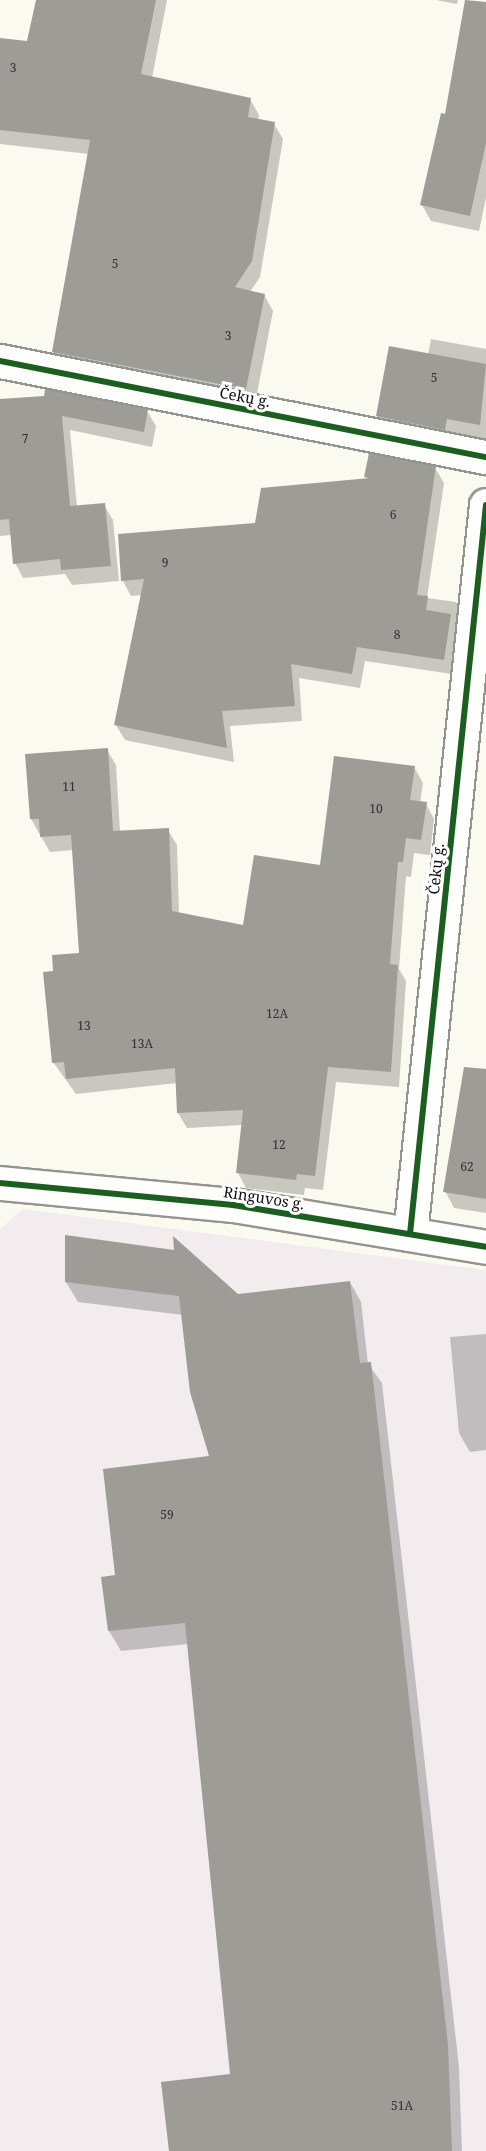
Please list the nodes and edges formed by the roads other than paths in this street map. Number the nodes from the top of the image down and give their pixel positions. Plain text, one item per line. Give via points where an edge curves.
1 (0, 361) edge
2 (486, 457) edge
3 (486, 506) edge
4 (0, 1183) edge
5 (410, 1234) junction
6 (486, 1247) edge

1 - 2 street, Čekų g.
3 - 5 street, Čekų g.
4 - 5 street, Ringuvos g. via 233,1205
5 - 6 street, Ringuvos g.

